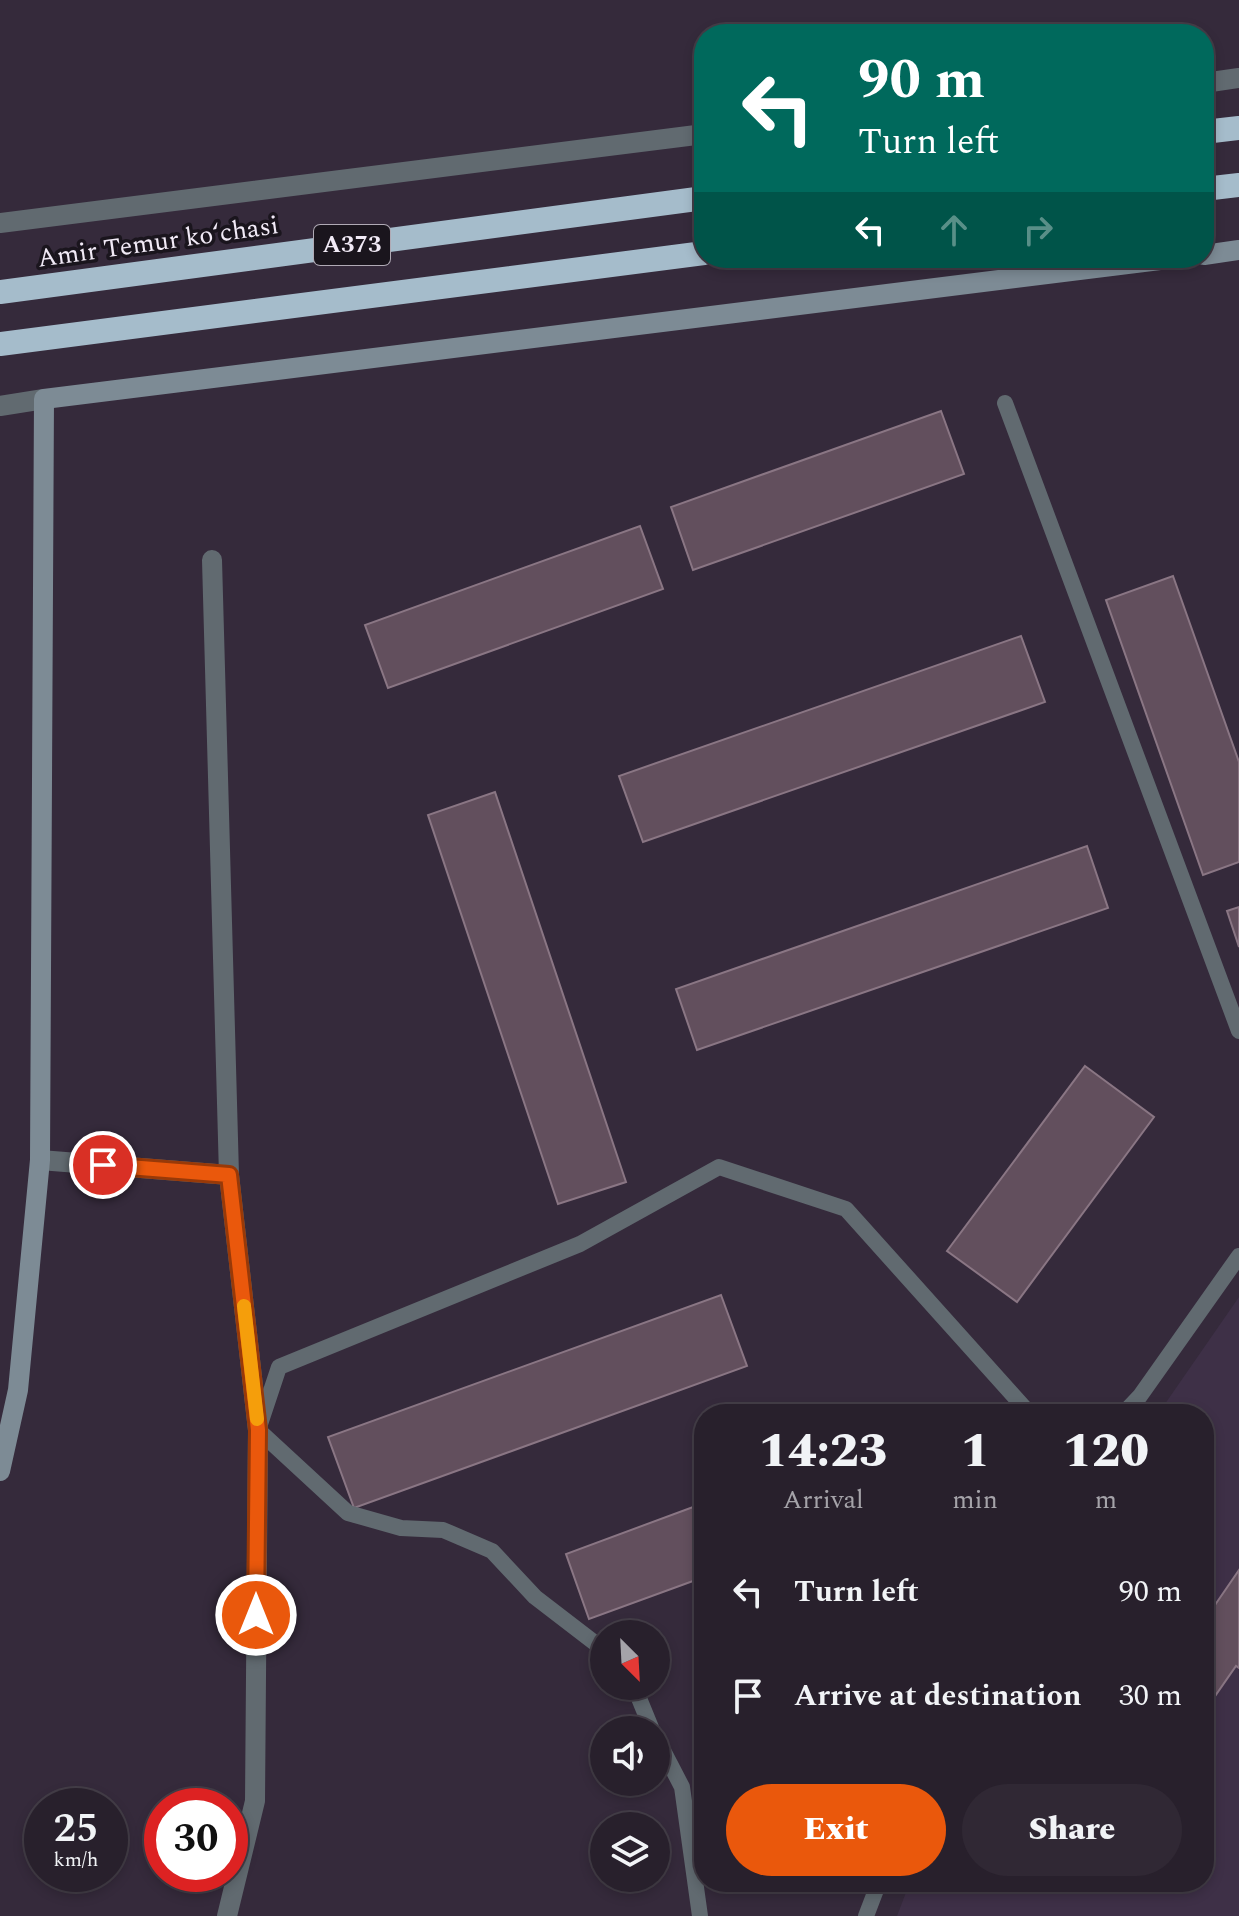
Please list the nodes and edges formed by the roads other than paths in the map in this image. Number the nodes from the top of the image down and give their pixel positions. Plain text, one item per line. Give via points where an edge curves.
1 (1239, 78) edge
2 (1214, 82) edge
3 (1239, 128) edge
4 (1214, 131) edge
5 (694, 135) edge
6 (1239, 185) edge
7 (1214, 188) edge
8 (694, 199) edge
9 (0, 223) edge
10 (1239, 250) edge
11 (694, 254) edge
12 (1214, 254) edge
13 (1096, 268) edge
14 (0, 292) edge
15 (0, 344) edge
16 (44, 399) junction
17 (1005, 403) dead end
18 (0, 406) edge
19 (212, 560) dead end
20 (1239, 1031) edge
21 (40, 1160) junction
22 (229, 1175) junction
23 (1239, 1256) edge
24 (1021, 1404) edge
25 (1132, 1404) edge
26 (258, 1430) junction
27 (0, 1471) edge
28 (590, 1639) edge
29 (670, 1764) edge
30 (694, 1873) edge
31 (697, 1892) edge
32 (875, 1892) edge
33 (227, 1916) edge
34 (700, 1916) edge
35 (866, 1916) edge

1 - 2 street
3 - 4 highway
5 - 9 street
6 - 7 highway
8 - 14 highway, Amir Temur koʻchasi / A373
10 - 12 main road
11 - 15 highway, A373
13 - 16 main road
16 - 18 street
16 - 21 main road
17 - 20 lane
19 - 22 street
21 - 22 street
21 - 27 main road via 18,1390
22 - 26 street
23 - 25 lane
24 - 26 lane via 846,1209 719,1167 580,1244 279,1367
26 - 28 lane via 348,1513 401,1528 443,1530 492,1551 535,1597
26 - 33 street via 255,1801
29 - 30 lane via 682,1787
31 - 34 lane
32 - 35 lane

